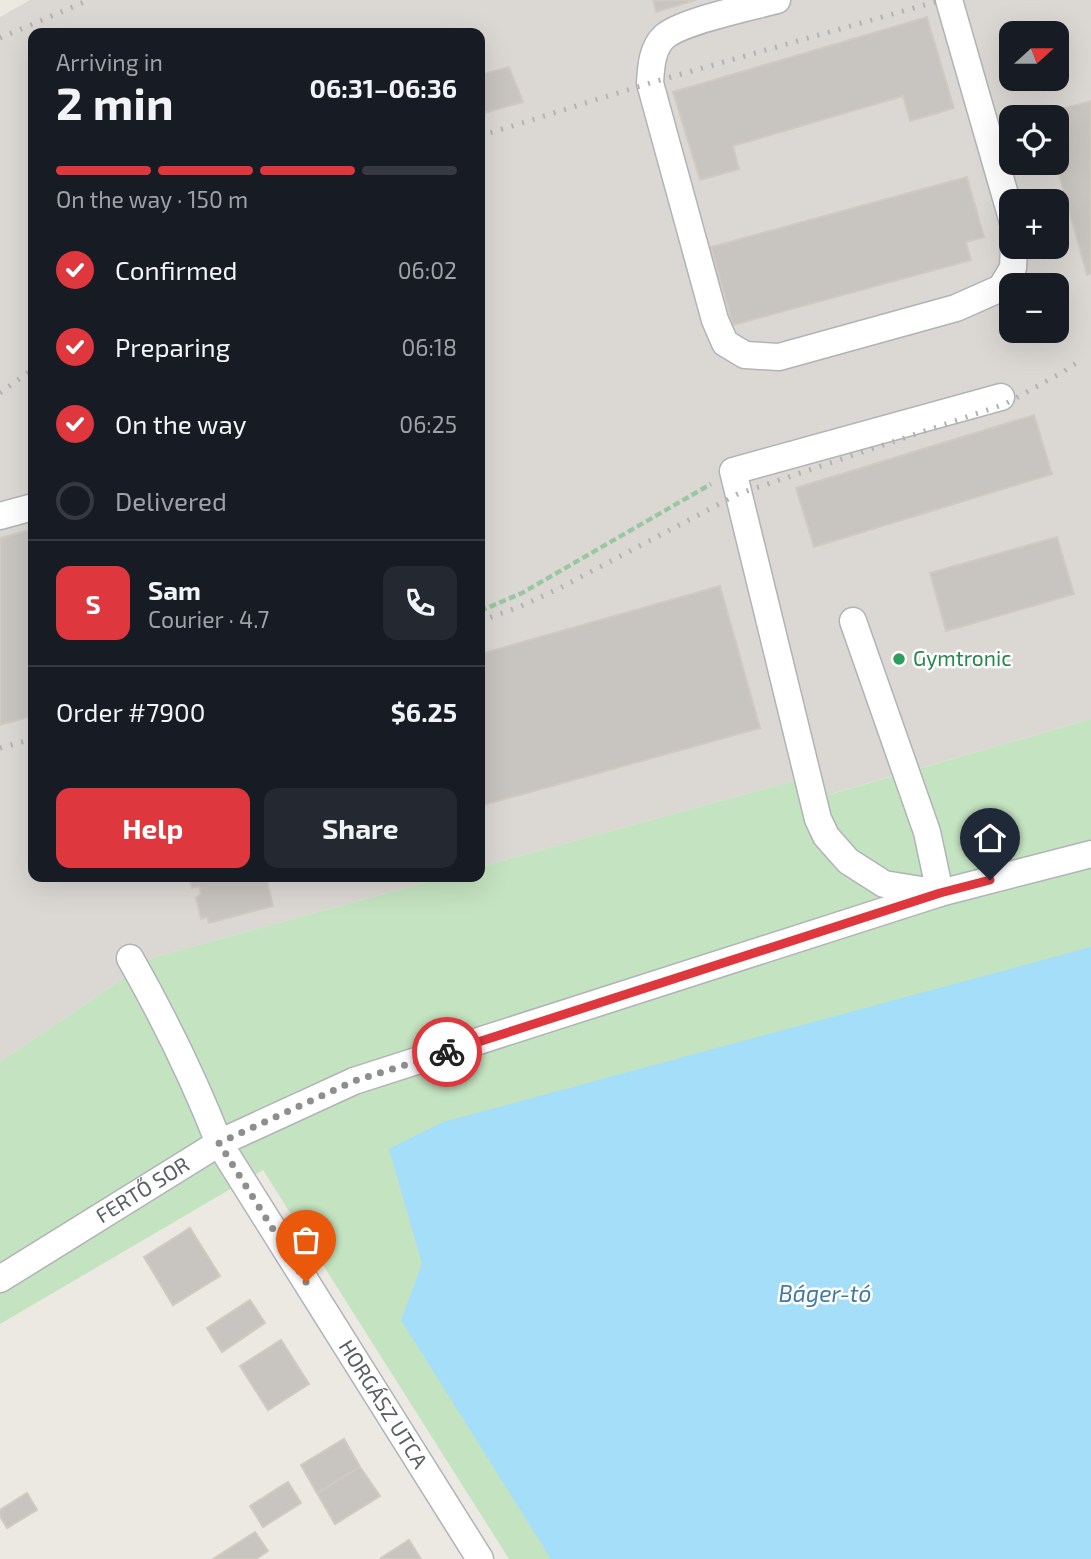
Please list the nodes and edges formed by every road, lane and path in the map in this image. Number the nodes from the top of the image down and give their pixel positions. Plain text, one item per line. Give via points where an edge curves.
1 (777, 0) edge
2 (949, 0) edge
3 (1003, 189) edge
4 (1013, 259) edge
5 (1001, 397) dead end
6 (733, 471) junction
7 (28, 508) edge
8 (0, 516) edge
9 (485, 609) edge
10 (853, 621) dead end
11 (1091, 854) edge
12 (940, 893) junction
13 (130, 958) dead end
14 (219, 1143) junction
15 (0, 1279) edge
16 (480, 1559) edge

1 - 4 street via 680,27 663,38 652,59 650,83 725,343 745,355 779,357 956,308 1001,288
2 - 3 street
5 - 6 street
6 - 9 path via 522,593
6 - 12 street via 818,819 826,836 848,861 884,884
7 - 8 street
10 - 12 street via 927,832
11 - 12 street, FERTŐ SOR
12 - 14 street, FERTŐ SOR via 354,1081
13 - 14 street, HORGÁSZ UTCA via 171,1032
14 - 15 street, FERTŐ SOR
14 - 16 street, HORGÁSZ UTCA

